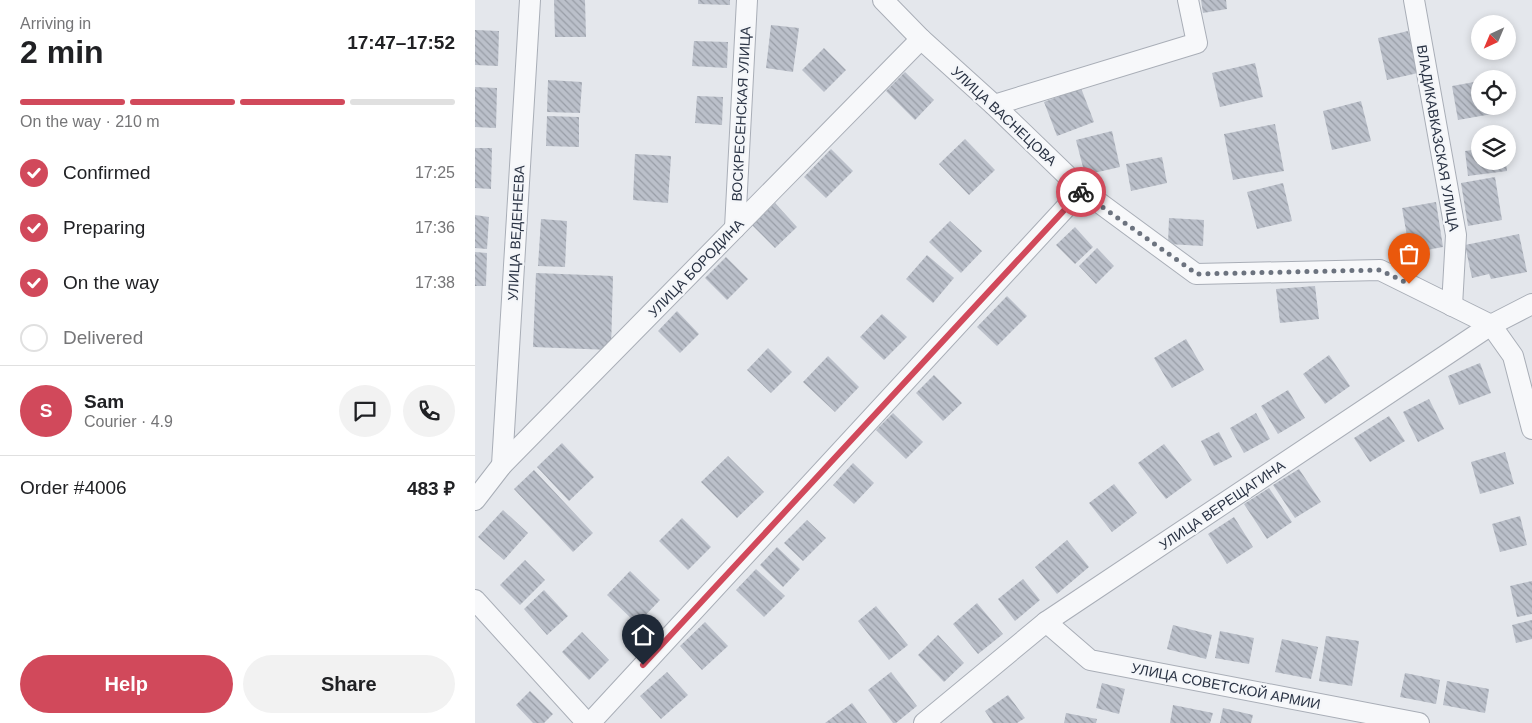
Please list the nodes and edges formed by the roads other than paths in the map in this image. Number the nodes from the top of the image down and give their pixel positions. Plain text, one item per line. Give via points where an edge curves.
1 (530, 0) edge
2 (747, 0) edge
3 (883, 0) edge
4 (1188, 0) edge
5 (1414, 0) edge
6 (921, 38) junction
7 (994, 104) junction
8 (1082, 190) junction
9 (735, 228) junction
10 (1532, 304) edge
11 (1452, 306) junction
12 (1491, 325) junction
13 (1532, 429) edge
14 (502, 465) junction
15 (475, 500) edge
16 (475, 600) edge
17 (1046, 622) junction
18 (588, 723) edge
19 (924, 723) edge
20 (1419, 723) edge

1 - 14 street, УЛИЦА ВЕДЕНЕЕВА
2 - 9 street, ВОСКРЕСЕНСКАЯ УЛИЦА
3 - 6 street, УЛИЦА ВАСНЕЦОВА
4 - 7 street via 1197,43
5 - 11 street, ВЛАДИКАВКАЗСКАЯ УЛИЦА via 1456,236
6 - 7 street, УЛИЦА ВАСНЕЦОВА
6 - 9 street, УЛИЦА БОРОДИНА
7 - 8 street, УЛИЦА ВАСНЕЦОВА
8 - 11 street, УЛИЦА ВАСНЕЦОВА via 1197,274 1380,270
8 - 18 street
9 - 14 street, УЛИЦА БОРОДИНА
10 - 12 street, УЛИЦА ВЕРЕЩАГИНА
11 - 12 street, УЛИЦА ВАСНЕЦОВА
12 - 13 street via 1513,356
12 - 17 street, УЛИЦА ВЕРЕЩАГИНА
14 - 15 street, УЛИЦА БОРОДИНА
16 - 18 street
17 - 19 street, УЛИЦА ВЕРЕЩАГИНА
17 - 20 street, УЛИЦА СОВЕТСКОЙ АРМИИ via 1090,660

